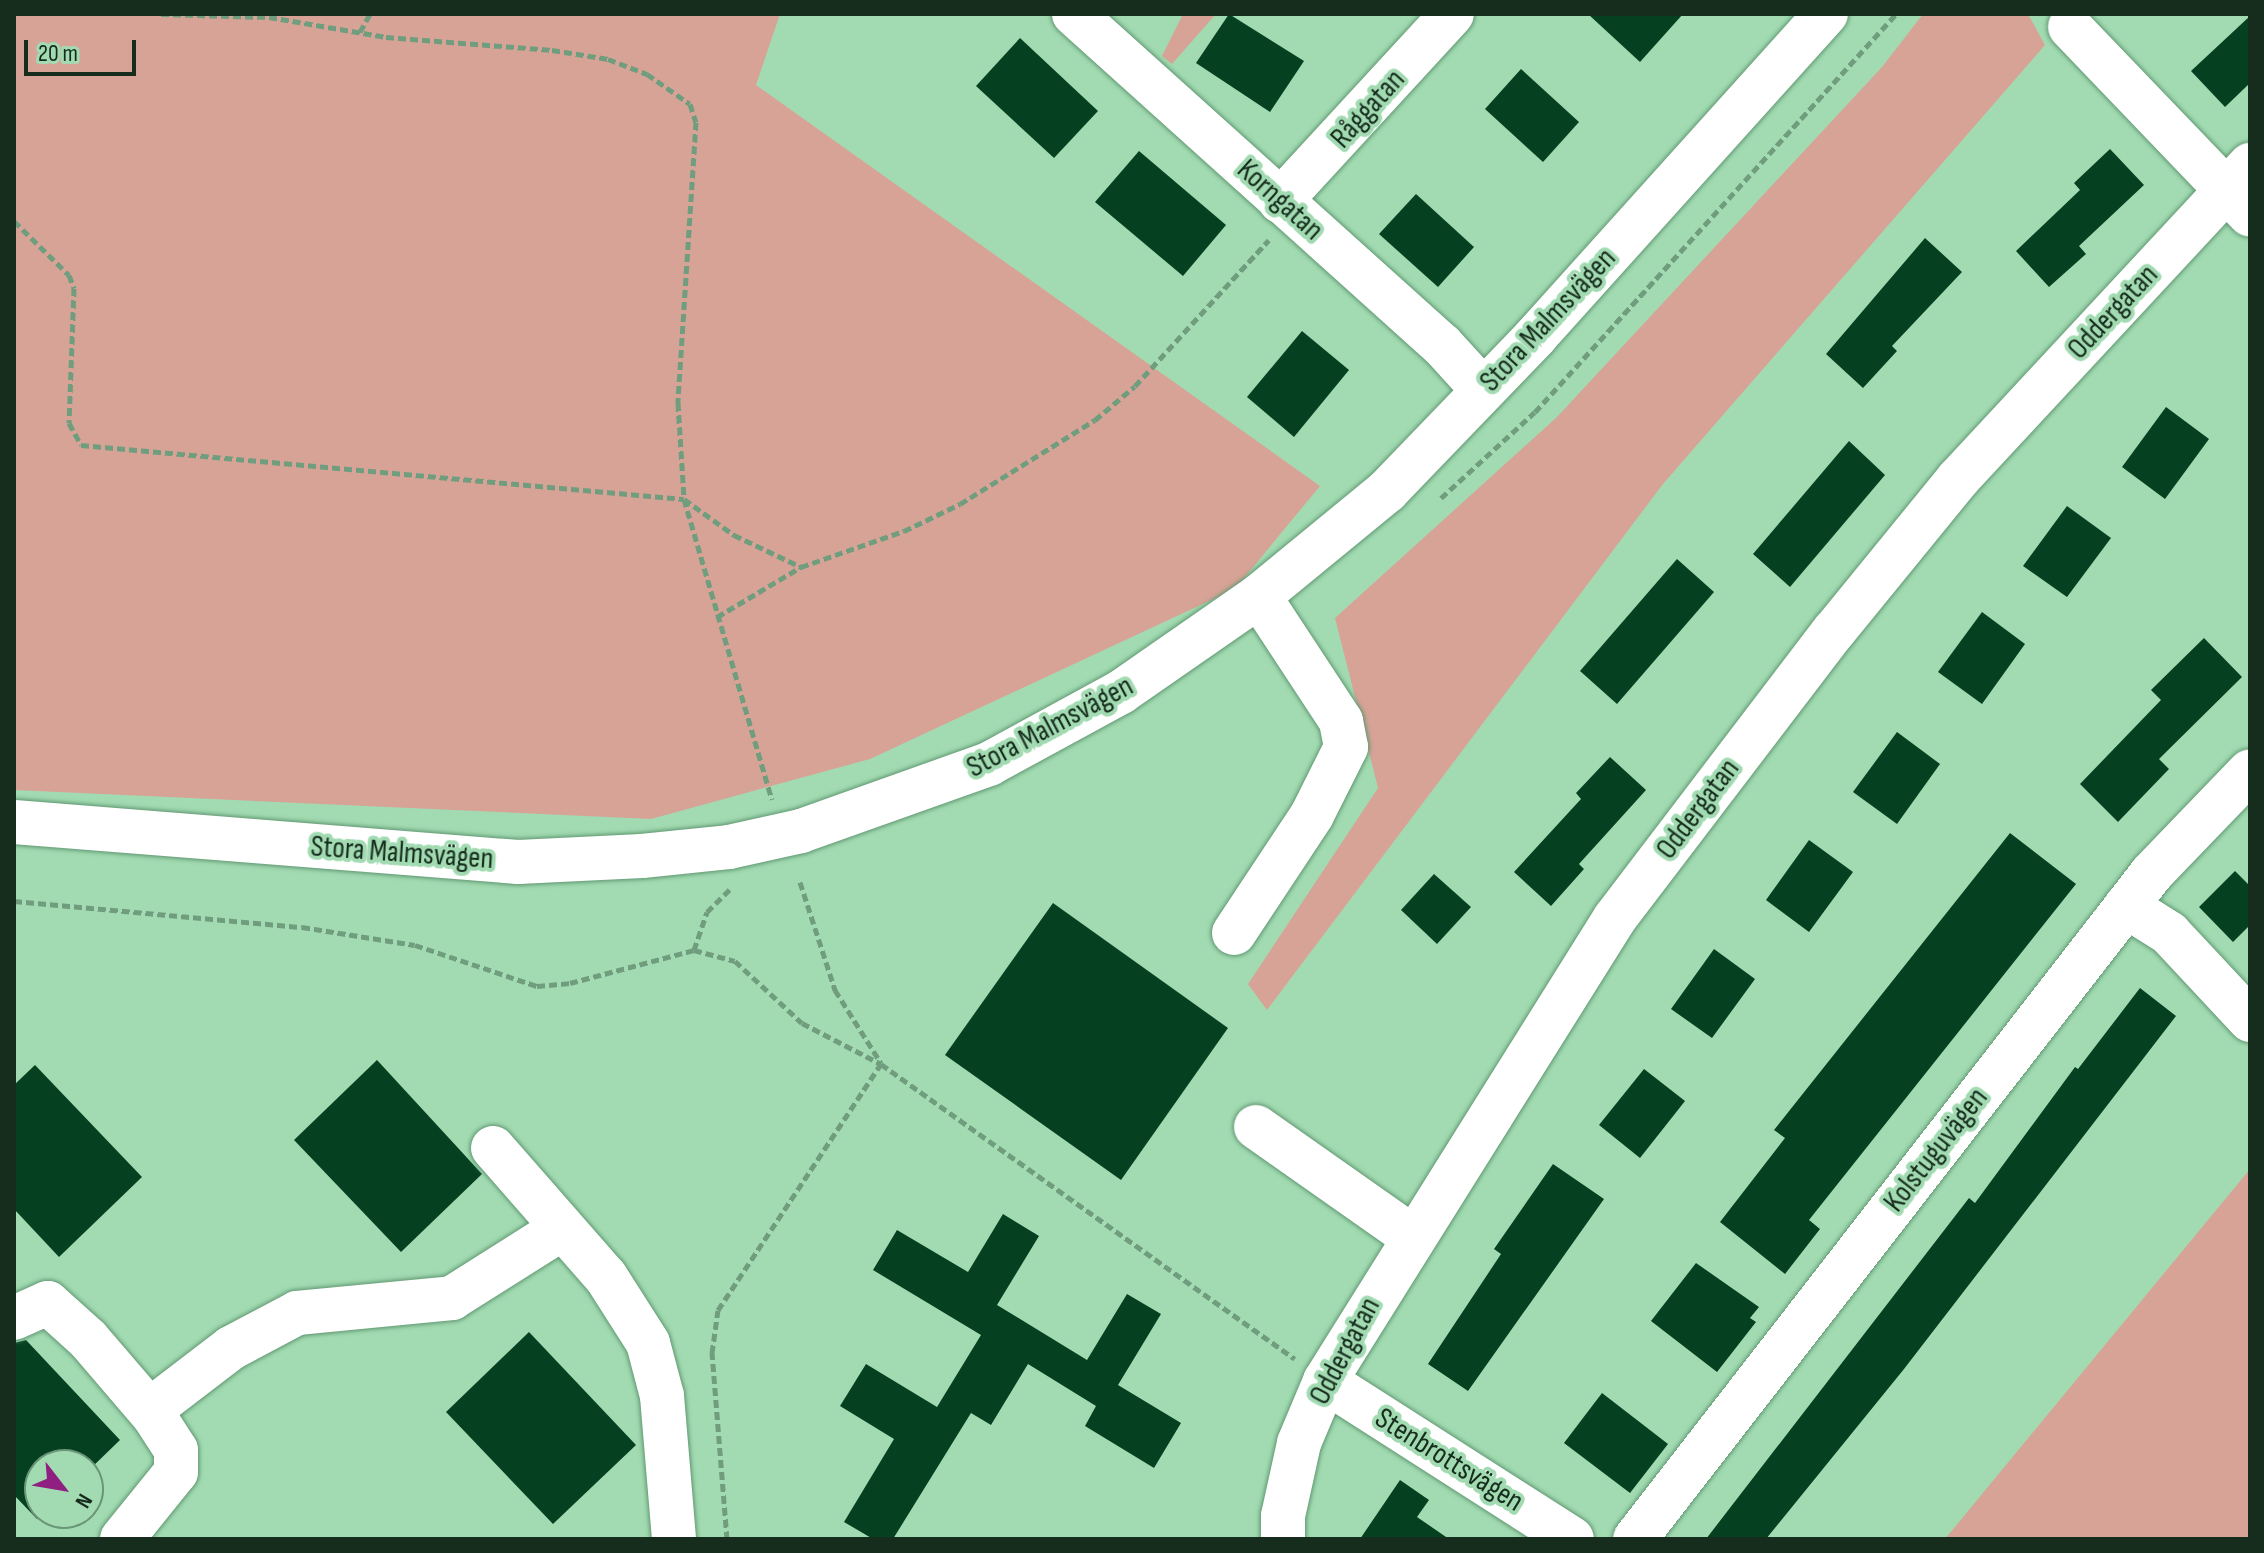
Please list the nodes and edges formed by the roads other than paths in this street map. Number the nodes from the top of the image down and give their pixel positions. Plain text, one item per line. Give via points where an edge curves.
1 (1074, 14) edge
2 (1452, 14) edge
3 (1826, 14) edge
4 (2070, 27) dead end
5 (2242, 191) edge
6 (1280, 201) junction
7 (1482, 389) junction
8 (1259, 596) junction
9 (2250, 771) edge
10 (14, 822) edge
11 (2126, 906) junction
12 (1234, 933) dead end
13 (2250, 1020) edge
14 (1256, 1127) dead end
15 (493, 1148) dead end
16 (561, 1229) junction
17 (1411, 1236) junction
18 (14, 1318) edge
19 (1325, 1381) junction
20 (150, 1410) junction
21 (122, 1539) edge
22 (674, 1539) edge
23 (1283, 1539) edge
24 (1572, 1539) edge
25 (1635, 1539) edge

1 - 6 street, Korngatan
2 - 6 street, Råggatan
3 - 7 street, Stora Malmsvägen
4 - 5 street
5 - 17 street, Oddergatan via 1958,479 1834,631 1615,918
6 - 7 street, Korngatan via 1442,345
7 - 8 street, Stora Malmsvägen via 1387,491
8 - 10 street, Stora Malmsvägen via 1121,692 989,764 845,818 729,847 518,862
8 - 12 street via 1341,721 1346,747 1312,815
9 - 11 street, Kolstuguvägen
11 - 13 street via 2169,933
11 - 25 street, Kolstuguvägen
14 - 17 street
15 - 16 street
16 - 20 street via 452,1298 297,1313 231,1348
16 - 22 street via 606,1277 648,1343 662,1396
17 - 19 street, Oddergatan
18 - 20 street via 48,1303 88,1339
19 - 23 street, Oddergatan via 1299,1443
19 - 24 street, Stenbrottsvägen
20 - 21 street via 176,1450 176,1472

